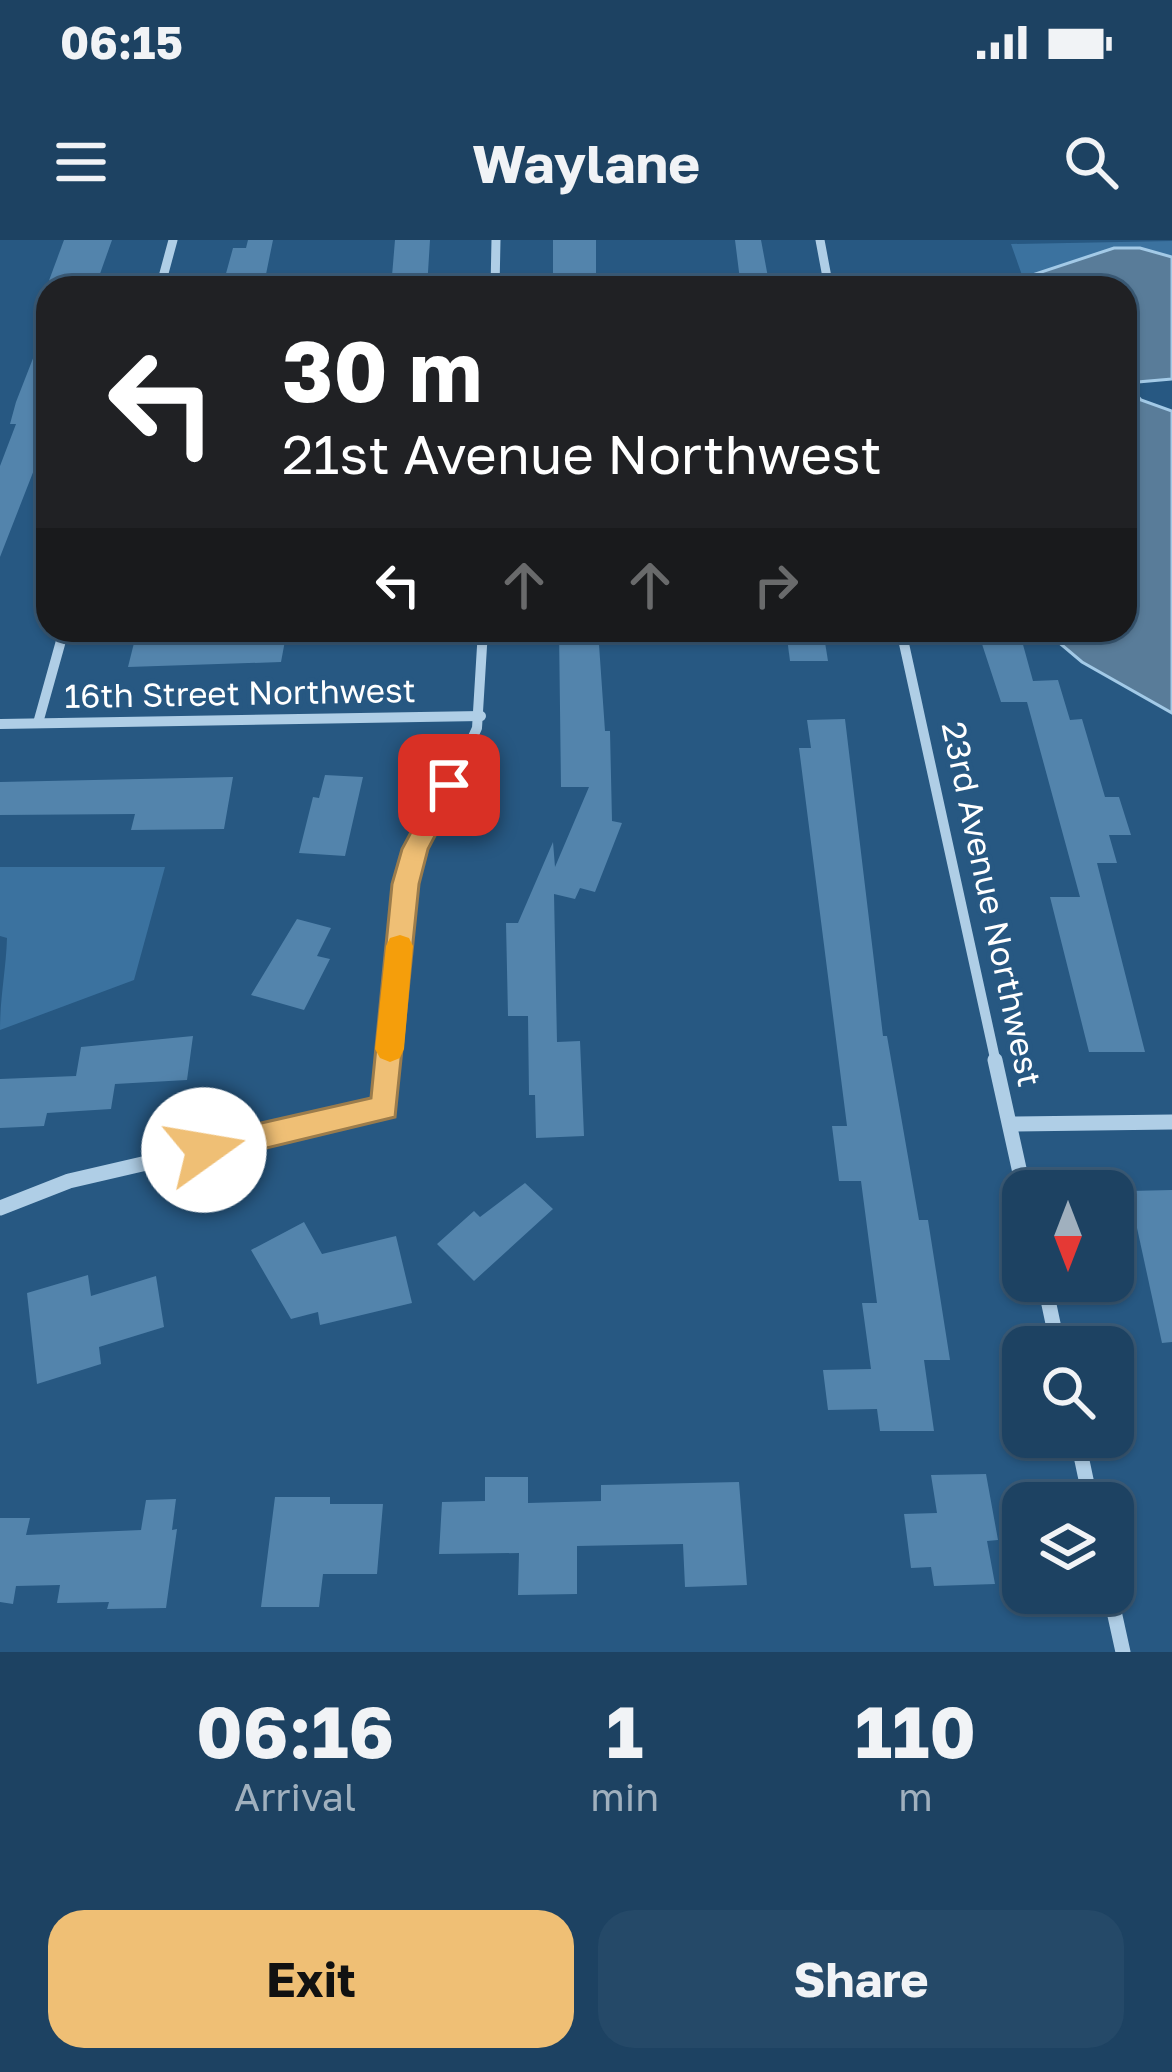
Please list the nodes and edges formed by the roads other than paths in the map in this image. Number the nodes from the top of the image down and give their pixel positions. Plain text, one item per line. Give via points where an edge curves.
1 (173, 240) edge
2 (496, 240) edge
3 (820, 240) edge
4 (163, 276) edge
5 (495, 276) edge
6 (827, 276) edge
7 (61, 642) edge
8 (484, 642) edge
9 (904, 642) edge
10 (481, 716) junction
11 (38, 723) junction
12 (0, 724) edge
13 (1172, 1122) edge
14 (1010, 1124) junction
15 (1020, 1170) edge
16 (0, 1208) edge
17 (1115, 1614) edge
18 (1123, 1652) edge

1 - 4 street
2 - 5 street
3 - 6 street
7 - 11 street
8 - 10 street
9 - 14 street, 23rd Avenue Northwest
10 - 11 street, 16th Street Northwest
10 - 16 street via 415,849 406,884 384,1108 69,1181
11 - 12 street, 16th Street Northwest
13 - 14 street
14 - 15 street, 23rd Avenue Northwest
17 - 18 street

